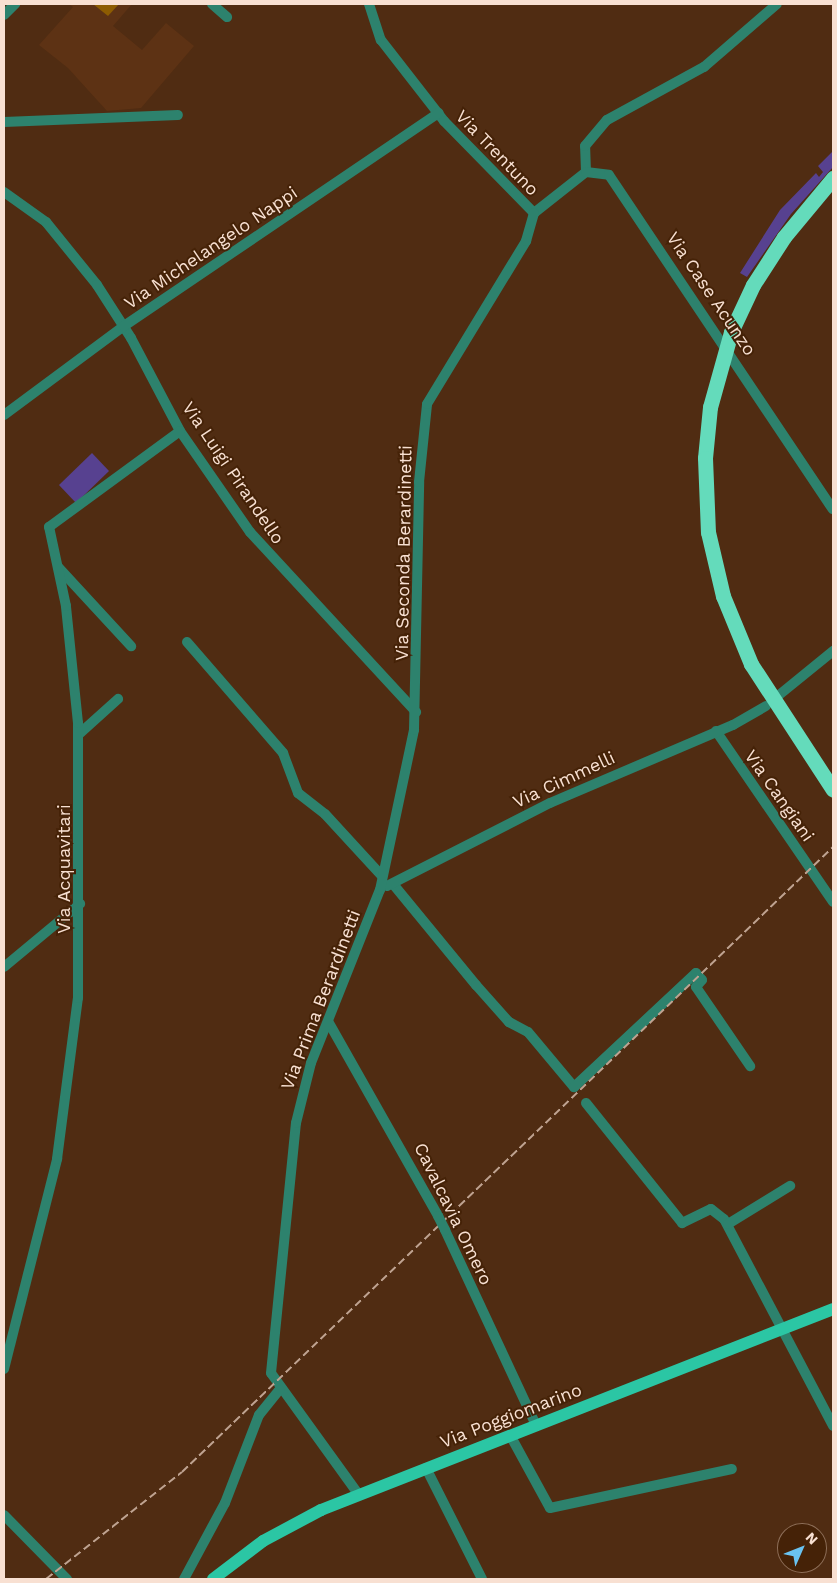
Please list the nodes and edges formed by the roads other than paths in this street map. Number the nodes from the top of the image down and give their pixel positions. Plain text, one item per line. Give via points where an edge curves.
1 (15, 4) edge
2 (212, 4) edge
3 (370, 4) edge
4 (778, 4) edge
5 (4, 15) edge
6 (227, 17) dead end
7 (439, 113) junction
8 (178, 115) dead end
9 (4, 122) edge
10 (586, 172) junction
11 (833, 178) edge
12 (4, 192) edge
13 (534, 213) junction
14 (124, 326) junction
15 (4, 414) edge
16 (180, 431) junction
17 (833, 509) edge
18 (58, 567) junction
19 (187, 642) dead end
20 (131, 646) dead end
21 (833, 652) edge
22 (779, 695) dead end
23 (118, 699) dead end
24 (766, 706) dead end
25 (416, 712) junction
26 (716, 731) junction
27 (78, 735) junction
28 (833, 790) edge
29 (382, 876) junction
30 (394, 884) junction
31 (380, 890) junction
32 (833, 902) edge
33 (80, 904) junction
34 (4, 967) edge
35 (329, 1023) junction
36 (750, 1066) dead end
37 (586, 1103) dead end
38 (790, 1186) dead end
39 (728, 1224) junction
40 (833, 1309) edge
41 (781, 1329) junction
42 (4, 1369) edge
43 (279, 1390) junction
44 (536, 1425) junction
45 (833, 1426) edge
46 (510, 1435) junction
47 (426, 1468) junction
48 (732, 1469) dead end
49 (359, 1495) junction
50 (4, 1515) edge
51 (67, 1579) edge
52 (184, 1579) edge
53 (213, 1579) edge
54 (482, 1579) edge

1 - 5 street
2 - 6 street
3 - 7 street, Via Trentuno via 382,40
4 - 10 street via 704,67 607,120 585,146
7 - 13 street, Via Trentuno
7 - 14 street, Via Michelangelo Nappi
8 - 9 street
10 - 13 street
10 - 17 street, Via Case Acunzo via 609,175 627,196
11 - 28 highway, bridge via 784,237 753,285 731,332 710,407 705,458 708,532 723,596 751,664
12 - 14 street, Via Luigi Pirandello via 46,222
13 - 25 street, Via Seconda Berardinetti via 526,240 428,404 419,482
14 - 15 street, Via Michelangelo Nappi
14 - 16 street, Via Luigi Pirandello
16 - 18 street, Via Acquavitari via 53,522 49,532
16 - 25 street, Via Luigi Pirandello via 267,554
18 - 20 street
18 - 27 street, Via Acquavitari
19 - 29 street via 283,752 298,793 325,814
21 - 22 street
23 - 27 street
24 - 26 street, Via Cimmelli
25 - 29 street, Via Prima Berardinetti
26 - 30 street, Via Cimmelli via 550,803
26 - 32 street, Via Cangiani
27 - 33 street, Via Acquavitari
29 - 31 street, Via Prima Berardinetti
30 - 31 street, Via Cimmelli
30 - 36 street via 476,985 510,1022 528,1032 574,1087 696,973 702,980 696,987
31 - 35 street, Via Prima Berardinetti
33 - 34 street
33 - 42 street, Via Acquavitari via 78,998 66,1111 40,1237
35 - 43 street, Via Prima Berardinetti via 301,1094 296,1123 278,1336 270,1367
35 - 44 street, Cavalcavia Omero, bridge via 438,1216
37 - 39 street via 682,1224 711,1209
38 - 39 street
39 - 41 street
40 - 41 main road, Via Poggiomarino
41 - 44 main road, Via Poggiomarino
41 - 45 street
43 - 49 street, Via Prima Berardinetti
43 - 52 street via 259,1415 226,1503
44 - 46 main road, Via Poggiomarino
46 - 47 main road, Via Poggiomarino
46 - 48 street via 550,1508
47 - 49 main road, Via Poggiomarino
47 - 54 street
49 - 53 main road, Via Poggiomarino via 283,1528
50 - 51 street

